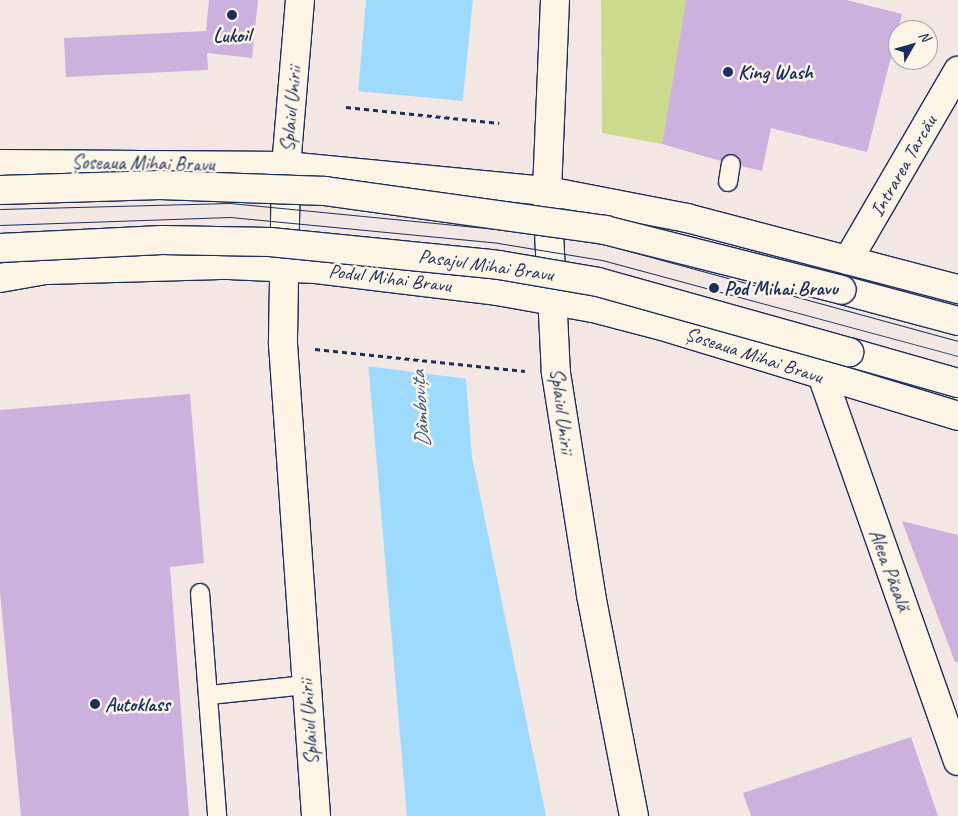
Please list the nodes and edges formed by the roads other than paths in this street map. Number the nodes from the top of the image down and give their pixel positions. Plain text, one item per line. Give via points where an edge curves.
1 (300, 0) edge
2 (555, 0) edge
3 (958, 71) edge
4 (0, 164) edge
5 (731, 164) dead end
6 (286, 166) junction
7 (728, 182) dead end
8 (0, 190) edge
9 (547, 191) junction
10 (0, 248) edge
11 (848, 260) junction
12 (282, 266) junction
13 (0, 278) edge
14 (958, 289) edge
15 (550, 300) junction
16 (958, 322) edge
17 (823, 378) junction
18 (958, 383) edge
19 (958, 416) edge
20 (200, 593) dead end
21 (306, 685) junction
22 (209, 695) junction
23 (958, 761) edge
24 (217, 816) edge
25 (316, 816) edge
26 (634, 816) edge

1 - 6 main road, Splaiul Unirii
2 - 9 main road, Splaiul Unirii
3 - 11 main road, Intrarea Tarcău
4 - 6 main road, Șoseaua Mihai Bravu
5 - 7 lane
6 - 9 main road via 347,169
6 - 12 main road, Splaiul Unirii
8 - 16 main road, bridge via 160,185 267,187 503,212 634,236
9 - 11 main road via 678,216
9 - 15 main road, Splaiul Unirii
10 - 18 main road, Pasajul Mihai Bravu, bridge via 162,240 270,242 499,265 598,282
11 - 14 main road
12 - 13 main road via 126,266 45,270
12 - 15 main road, Podul Mihai Bravu
12 - 21 main road, Splaiul Unirii via 283,344
15 - 17 main road, Șoseaua Mihai Bravu via 669,328
15 - 26 main road, Splaiul Unirii via 574,497
17 - 19 main road, Șoseaua Mihai Bravu
17 - 23 main road, Aleea Păcală
20 - 22 lane
21 - 22 lane
21 - 25 main road, Splaiul Unirii
22 - 24 lane

